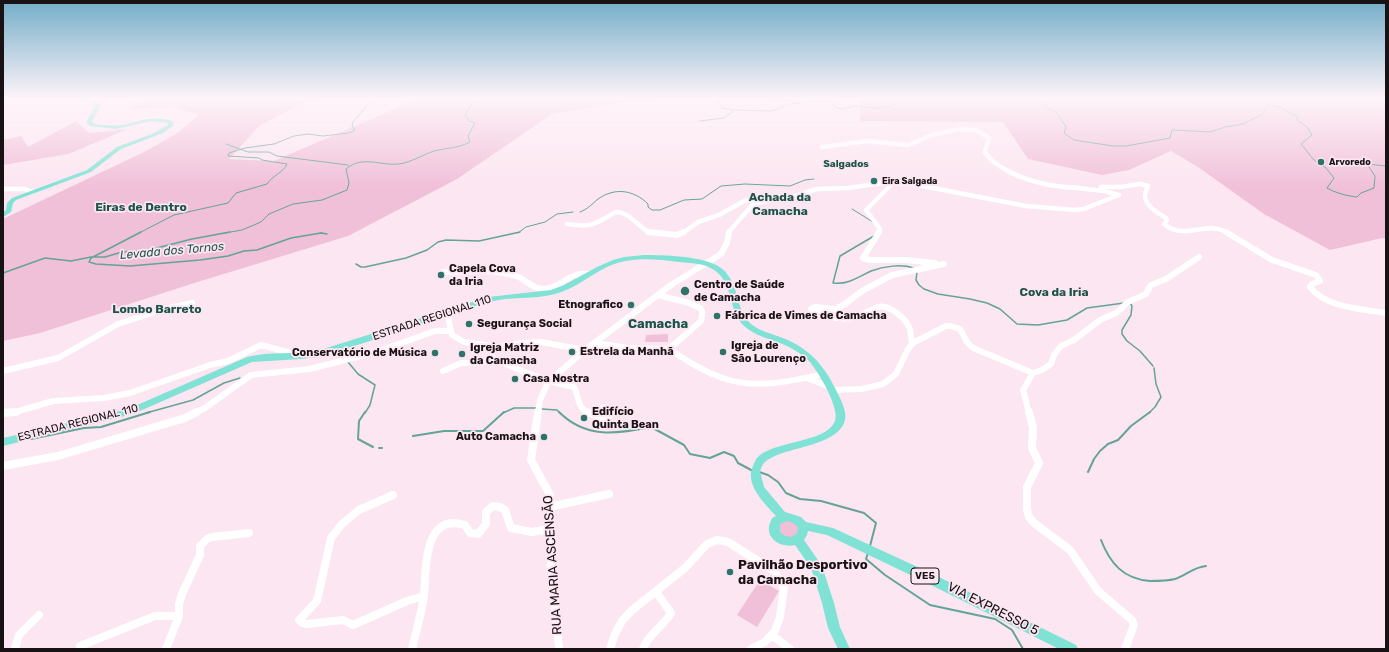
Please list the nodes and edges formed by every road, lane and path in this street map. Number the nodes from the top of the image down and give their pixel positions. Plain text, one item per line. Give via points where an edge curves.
1 (166, 128) edge
2 (822, 147) dead end
3 (893, 183) junction
4 (1076, 188) junction
5 (3, 189) edge
6 (32, 192) junction
7 (754, 203) junction
8 (3, 215) edge
9 (567, 224) dead end
10 (1198, 257) dead end
11 (444, 272) dead end
12 (589, 274) junction
13 (658, 295) junction
14 (192, 303) dead end
15 (446, 313) junction
16 (1386, 313) edge
17 (451, 331) junction
18 (595, 343) junction
19 (912, 344) junction
20 (498, 347) junction
21 (669, 349) junction
22 (585, 350) junction
23 (492, 357) junction
24 (303, 358) junction
25 (817, 365) junction
26 (3, 371) edge
27 (443, 371) dead end
28 (1033, 373) junction
29 (823, 374) junction
30 (554, 377) junction
31 (806, 377) junction
32 (548, 382) junction
33 (561, 385) junction
34 (831, 389) junction
35 (543, 391) junction
36 (582, 409) junction
37 (3, 413) edge
38 (3, 442) edge
39 (3, 466) edge
40 (609, 494) dead end
41 (393, 495) dead end
42 (549, 507) junction
43 (783, 517) junction
44 (803, 526) junction
45 (550, 529) junction
46 (249, 533) dead end
47 (797, 540) junction
48 (656, 592) junction
49 (424, 596) junction
50 (39, 615) dead end
51 (179, 616) junction
52 (772, 635) junction
53 (80, 646) dead end
54 (15, 649) edge
55 (166, 649) edge
56 (412, 649) edge
57 (559, 649) edge
58 (610, 649) edge
59 (643, 649) edge
60 (751, 649) edge
61 (790, 649) edge
62 (844, 649) edge
63 (1072, 649) edge
64 (1125, 649) edge

1 - 6 main road via 117,149 93,169
2 - 4 street via 874,141 910,144 949,131 975,130 989,138 985,152 987,156 1017,177 1040,184
3 - 4 street via 912,184 1026,206 1074,210 1084,209 1119,195
3 - 7 street via 823,188 789,198
3 - 19 street via 866,210 880,229 880,234 871,243 863,258 944,264 892,275 835,309 811,309 815,313 841,319 854,318 879,307 892,310 910,329
4 - 16 street via 1146,185 1146,201 1152,209 1166,218 1164,224 1170,229 1189,232 1221,229 1272,260 1316,275 1320,281 1310,287 1316,295 1339,304
5 - 6 street via 25,188
6 - 8 main road via 12,200 9,211
7 - 9 street via 744,200 677,235 649,233 620,212 585,227
7 - 13 street, RUA MARIA ASCENSÃO via 731,228 721,254
10 - 28 street via 1166,279 1151,284 1146,294 1128,302 1116,313 1100,320 1074,340 1061,346 1051,364
11 - 12 street via 498,272 517,276 542,289 552,287 576,272
12 - 15 main road, ESTRADA REGIONAL 110 via 553,292 492,299
12 - 25 main road, ESTRADA REGIONAL 110 via 616,261 646,256 711,266 725,275 729,281 745,322 756,330 794,346 812,358
13 - 18 street, RUA MARIA ASCENSÃO
13 - 21 street via 694,304 700,307 702,312 699,323
14 - 26 street via 118,324 58,358
15 - 17 street
15 - 24 main road, ESTRADA REGIONAL 110
17 - 20 street via 461,341
17 - 39 street via 435,331 376,352 310,369 251,375 205,408 184,418 58,456
18 - 21 street via 629,348
18 - 22 street, RUA MARIA ASCENSÃO
19 - 28 street via 945,326 952,325 960,329 973,348
19 - 34 street via 889,382 869,388
20 - 22 street via 541,342
20 - 23 street
21 - 31 street via 708,371 738,383 763,383
22 - 30 street, RUA MARIA ASCENSÃO
23 - 27 street via 482,363 461,364
23 - 32 street
24 - 37 street via 261,345 228,361 130,393 104,398 53,401 12,414
24 - 38 main road, ESTRADA REGIONAL 110 via 250,359 130,412
25 - 29 main road, ESTRADA REGIONAL 110
25 - 31 street
28 - 64 street via 1023,390 1033,427 1032,448 1039,464 1027,487 1029,517 1070,550 1098,591 1132,620 1134,625
29 - 31 street
29 - 34 main road, ESTRADA REGIONAL 110
30 - 32 street, RUA MARIA ASCENSÃO
30 - 33 street
31 - 34 street
32 - 33 street
32 - 35 street, RUA MARIA ASCENSÃO
33 - 35 street
33 - 36 street via 574,387
34 - 43 main road, ESTRADA REGIONAL 110 via 840,412 840,421 832,432 821,439 776,451 764,458 757,469 757,484
35 - 42 street, RUA MARIA ASCENSÃO via 531,460 548,490
36 - 36 street via 609,409 611,413 608,417
40 - 42 street
41 - 49 street via 359,510 342,524 332,538 318,601 300,620 307,624 343,620 353,625
42 - 45 street, RUA MARIA ASCENSÃO
43 - 44 main road via 794,518
43 - 47 main road via 774,524 776,536 788,542
44 - 47 main road via 802,535
44 - 63 main road, VIA EXPRESSO 5 / VE5 via 829,532
45 - 49 street via 532,532 511,528 505,509 498,506 488,509 485,525 478,534 470,533 465,525 452,523 443,526 434,534 428,547
45 - 57 street, RUA MARIA ASCENSÃO
46 - 51 street via 212,537 203,542 196,566 182,594
47 - 62 main road via 816,566 834,628
48 - 52 street via 671,581 710,542 728,542 774,571 784,587 778,624
48 - 58 street via 622,619
48 - 59 street via 671,613 668,620 647,639
49 - 56 street
50 - 54 street via 19,635
51 - 53 street via 155,616
51 - 55 street
52 - 60 street via 766,642
52 - 61 street

